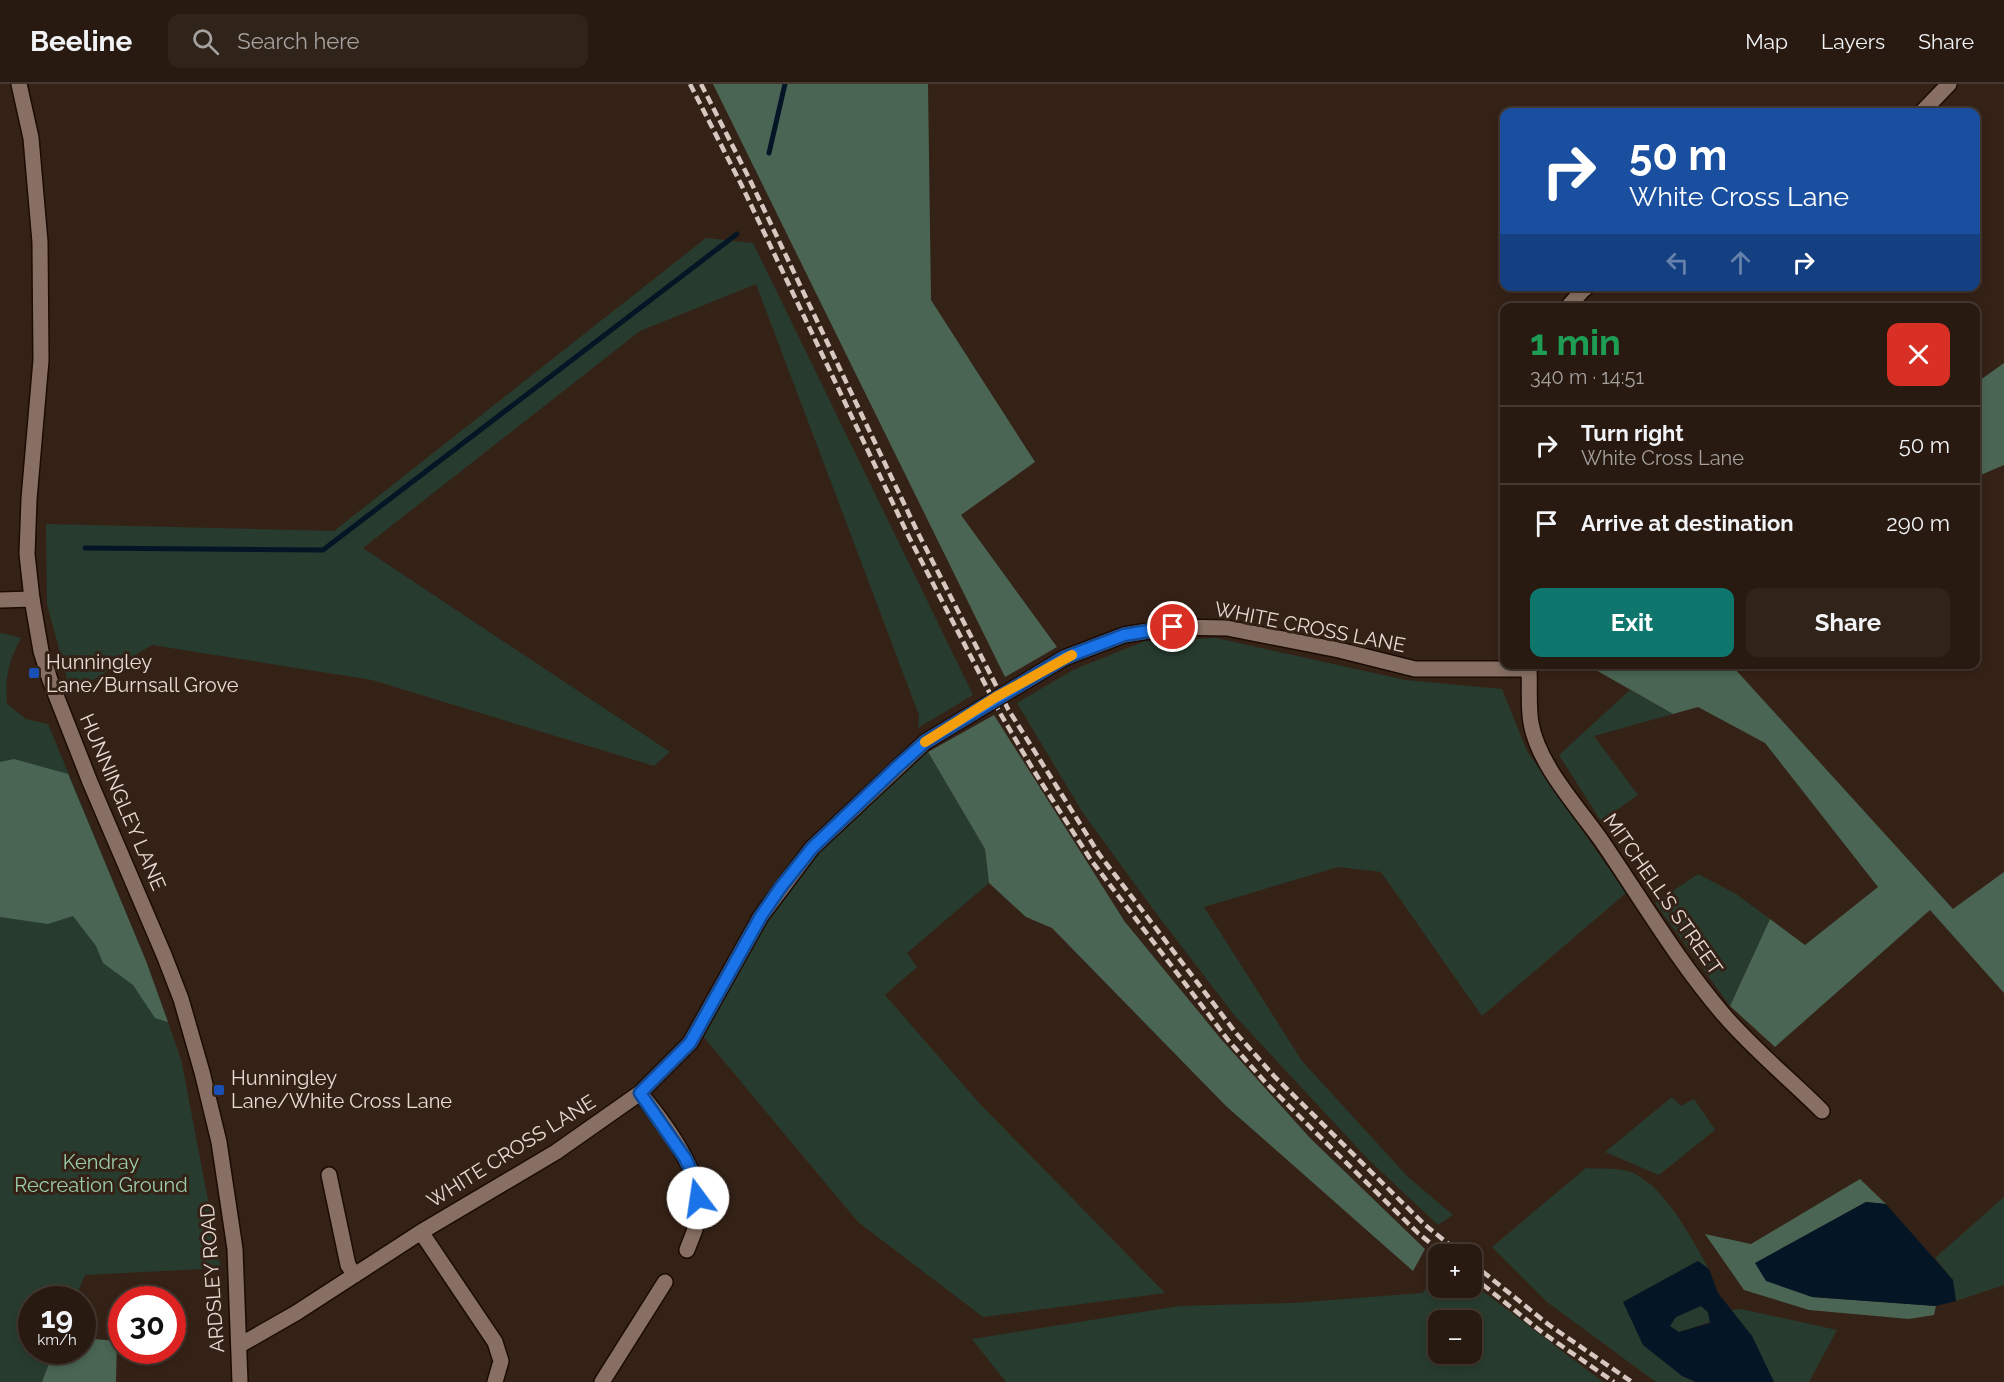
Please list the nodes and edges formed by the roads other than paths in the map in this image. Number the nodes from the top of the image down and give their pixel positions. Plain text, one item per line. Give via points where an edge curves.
1 (19, 84) edge
2 (1949, 84) edge
3 (1926, 108) edge
4 (1581, 291) edge
5 (1572, 303) edge
6 (32, 599) junction
7 (0, 600) edge
8 (1500, 668) edge
9 (1531, 669) edge
10 (640, 1093) junction
11 (1822, 1111) dead end
12 (224, 1170) joint
13 (329, 1174) dead end
14 (421, 1232) junction
15 (687, 1250) dead end
16 (356, 1275) junction
17 (665, 1282) dead end
18 (240, 1345) junction
19 (240, 1382) edge
20 (495, 1382) edge
21 (602, 1382) edge

1 - 6 street, HUNNINGLEY LANE via 31,138 40,254 41,360 27,554
2 - 3 street
4 - 5 street
6 - 7 street
6 - 12 street, HUNNINGLEY LANE via 50,680 181,999
8 - 10 street, WHITE CROSS LANE, bridge via 1415,669 1227,628 1173,627 1124,635 1064,658 925,742 812,848 761,916 690,1043
9 - 11 street, MITCHELL'S STREET via 1531,724 1544,758 1563,789 1672,950 1724,1016
10 - 14 street, WHITE CROSS LANE via 556,1152
10 - 15 street via 685,1158 696,1181 699,1215
12 - 18 street, ARDSLEY ROAD via 235,1249
13 - 16 street via 348,1264
14 - 16 street, WHITE CROSS LANE
14 - 20 street via 495,1342 501,1361
16 - 18 street, WHITE CROSS LANE
17 - 21 street
18 - 19 street, ARDSLEY ROAD

